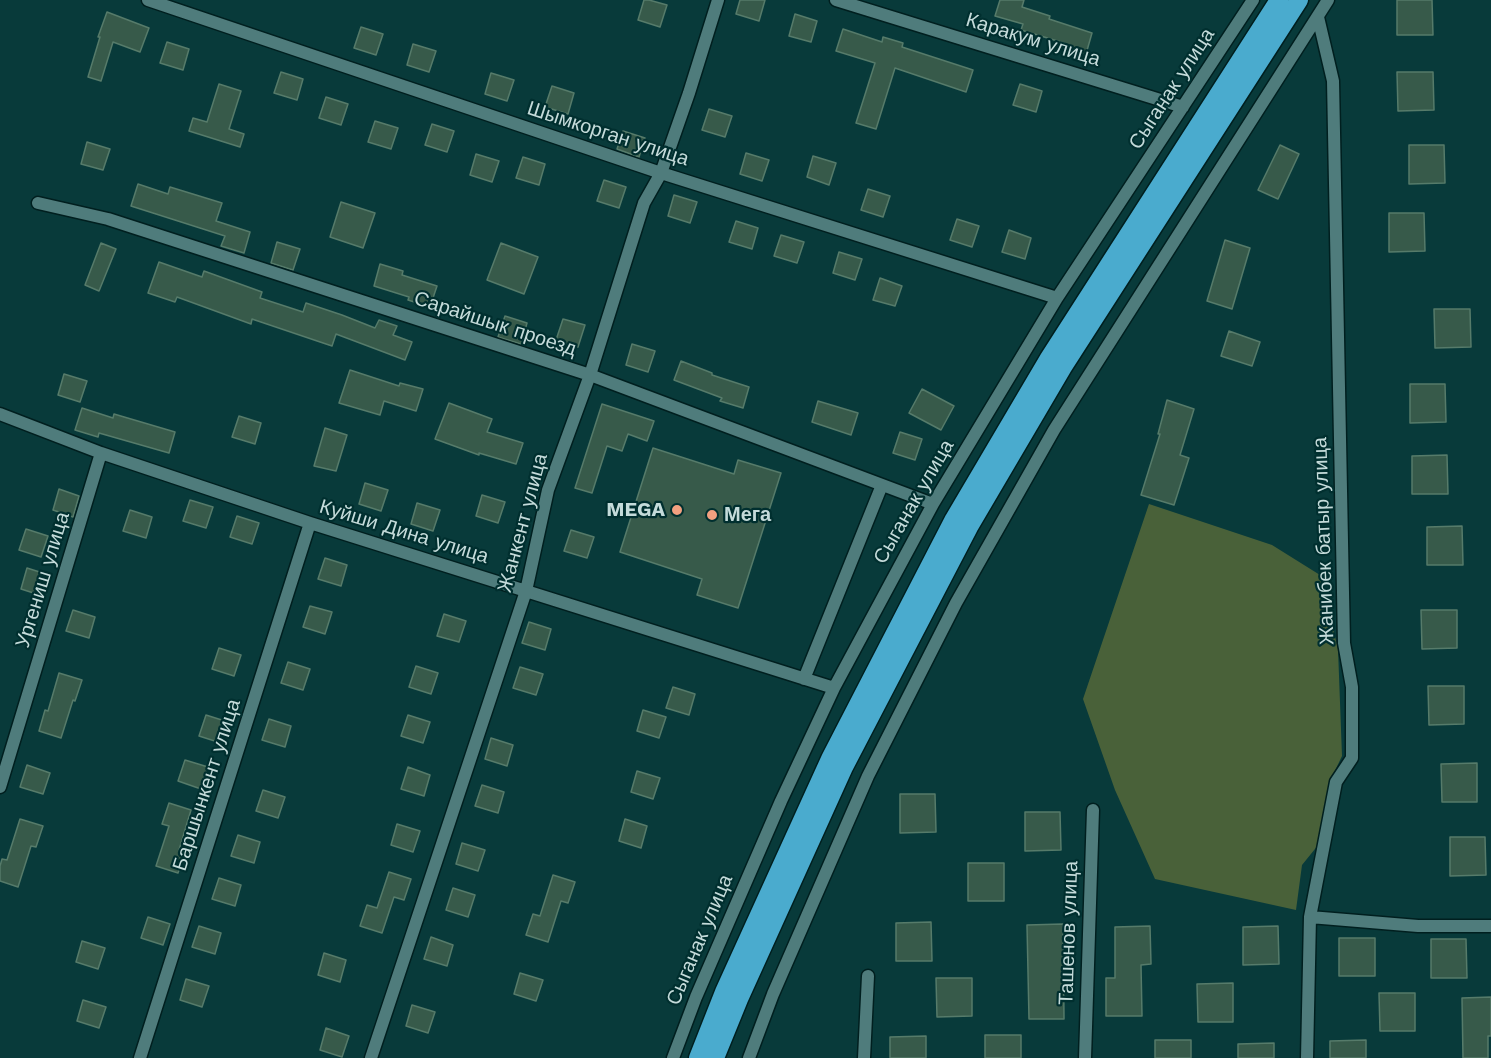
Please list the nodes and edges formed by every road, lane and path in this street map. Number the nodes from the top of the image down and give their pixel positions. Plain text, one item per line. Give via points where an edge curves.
1 (148, 0) edge
2 (718, 0) edge
3 (836, 0) edge
4 (1253, 0) edge
5 (1279, 0) edge
6 (1299, 0) edge
7 (1328, 0) edge
8 (1318, 17) junction
9 (1183, 107) junction
10 (661, 173) junction
11 (38, 203) dead end
12 (1057, 298) junction
13 (590, 375) junction
14 (0, 414) edge
15 (101, 453) junction
16 (882, 485) junction
17 (933, 504) junction
18 (310, 523) junction
19 (526, 591) junction
20 (804, 679) junction
21 (834, 688) junction
22 (0, 786) edge
23 (1093, 810) dead end
24 (1310, 917) junction
25 (1491, 926) edge
26 (868, 976) dead end
27 (140, 1058) edge
28 (371, 1058) edge
29 (673, 1058) edge
30 (698, 1058) edge
31 (715, 1058) edge
32 (749, 1058) edge
33 (864, 1058) edge
34 (1085, 1058) edge
35 (1306, 1058) edge

1 - 10 street, Шымкорган улица
2 - 10 street, Жанкент улица
3 - 9 street, Каракум улица
4 - 9 street, Сыганак улица
5 - 30 highway via 1050,358 954,519 830,759
6 - 31 highway via 1063,367 969,527 844,766
7 - 8 street
8 - 24 street, Жанибек батыр улица via 1333,81 1344,643 1352,687 1352,758 1336,782
8 - 32 street via 1054,430 956,603 868,776
9 - 12 street, Сыганак улица
10 - 12 street, Шымкорган улица
10 - 13 street, Жанкент улица via 644,203
11 - 13 street, Сарайшык проезд via 108,219
12 - 17 street, Сыганак улица
13 - 16 street, Сарайшык проезд
13 - 19 street, Жанкент улица via 548,490
14 - 15 street, Куйши Дина улица
15 - 18 street, Куйши Дина улица
15 - 22 street, Ургениш улица
16 - 17 street, Сарайшык проезд
16 - 20 street
17 - 21 street, Сыганак улица
18 - 19 street, Куйши Дина улица
18 - 27 street, Баршынкент улица
19 - 20 street, Куйши Дина улица
19 - 28 street, Жанкент улица
20 - 21 street, Куйши Дина улица
21 - 29 street, Сыганак улица via 781,801
23 - 34 street, Ташенов улица
24 - 25 street via 1418,926
24 - 35 street, Жанибек батыр улица
26 - 33 street

